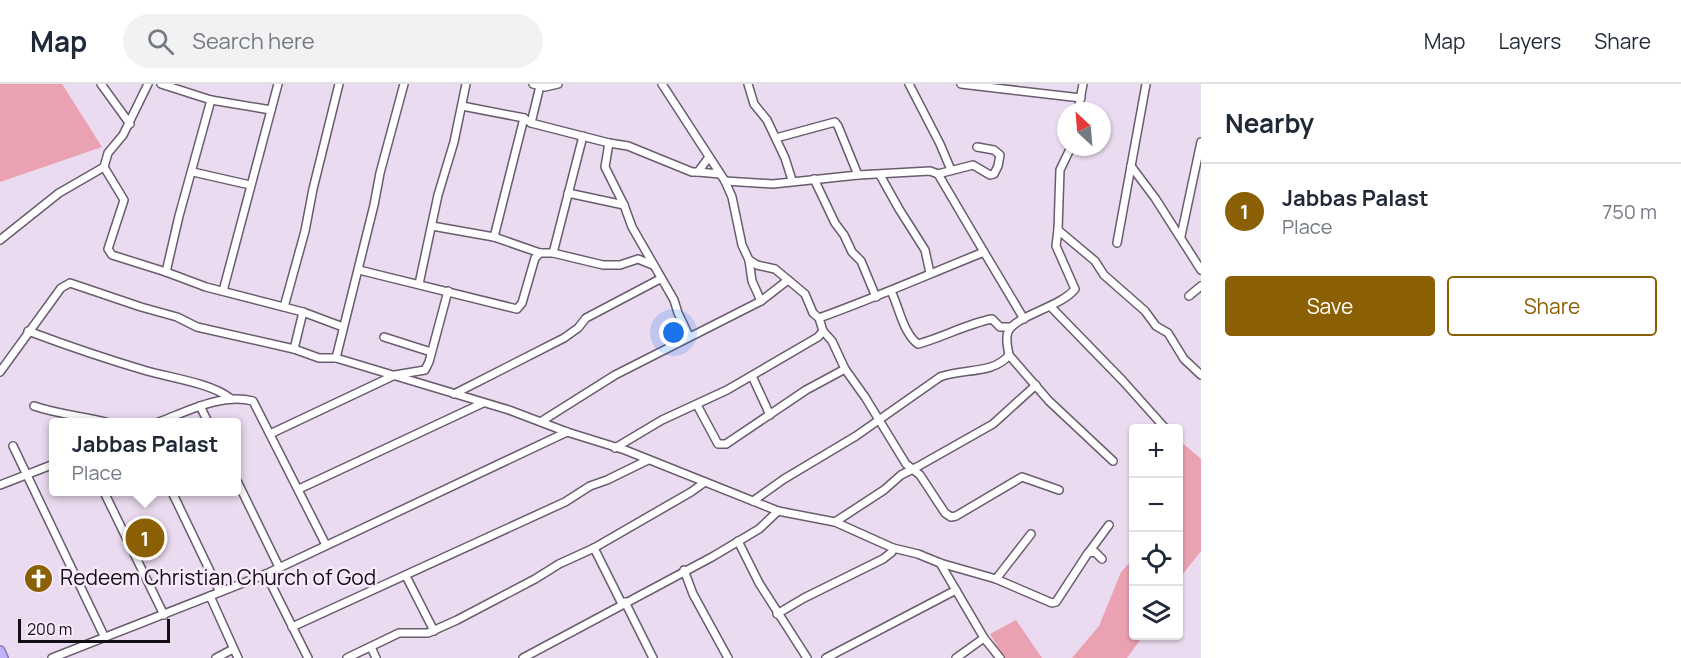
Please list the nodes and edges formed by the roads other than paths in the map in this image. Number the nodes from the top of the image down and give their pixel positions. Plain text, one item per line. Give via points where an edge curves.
1 (100, 84) edge
2 (148, 84) edge
3 (161, 84) edge
4 (278, 84) edge
5 (339, 84) edge
6 (404, 84) edge
7 (466, 84) edge
8 (558, 84) edge
9 (662, 84) edge
10 (750, 84) edge
11 (909, 84) edge
12 (961, 84) edge
13 (1083, 84) edge
14 (1146, 84) edge
15 (537, 85) edge
16 (1081, 98) junction
17 (211, 100) junction
18 (1080, 102) edge
19 (462, 106) junction
20 (271, 110) junction
21 (524, 118) junction
22 (531, 123) junction
23 (130, 124) junction
24 (583, 136) junction
25 (776, 138) junction
26 (1201, 142) edge
27 (609, 143) junction
28 (977, 147) dead end
29 (1067, 156) edge
30 (709, 157) junction
31 (1131, 166) junction
32 (104, 167) junction
33 (951, 170) junction
34 (192, 172) junction
35 (698, 172) junction
36 (720, 174) junction
37 (938, 174) junction
38 (858, 175) junction
39 (880, 175) junction
40 (890, 175) junction
41 (813, 179) junction
42 (792, 180) junction
43 (725, 181) junction
44 (250, 185) junction
45 (887, 188) junction
46 (568, 193) junction
47 (619, 195) junction
48 (614, 202) junction
49 (624, 206) junction
50 (432, 226) junction
51 (1058, 230) junction
52 (1181, 236) junction
53 (494, 237) junction
54 (0, 240) edge
55 (1117, 243) dead end
56 (642, 244) junction
57 (984, 252) junction
58 (553, 253) junction
59 (536, 254) junction
60 (638, 259) junction
61 (749, 260) junction
62 (653, 264) junction
63 (359, 270) junction
64 (1201, 270) edge
65 (166, 272) junction
66 (930, 273) junction
67 (660, 279) junction
68 (788, 280) junction
69 (419, 284) junction
70 (1201, 286) edge
71 (223, 291) junction
72 (448, 291) junction
73 (891, 291) junction
74 (1189, 296) dead end
75 (876, 297) junction
76 (761, 301) junction
77 (1051, 307) junction
78 (284, 308) junction
79 (303, 312) junction
80 (819, 318) junction
81 (1024, 319) junction
82 (343, 327) junction
83 (1010, 327) junction
84 (28, 331) junction
85 (823, 335) junction
86 (689, 336) junction
87 (384, 337) dead end
88 (294, 349) junction
89 (431, 352) junction
90 (1010, 355) junction
91 (336, 357) junction
92 (375, 369) junction
93 (845, 369) junction
94 (0, 372) edge
95 (395, 375) junction
96 (1201, 375) edge
97 (752, 376) junction
98 (378, 382) junction
99 (1036, 385) junction
100 (454, 394) junction
101 (230, 399) junction
102 (475, 403) junction
103 (697, 405) junction
104 (34, 406) dead end
105 (200, 406) junction
106 (770, 416) junction
107 (88, 418) edge
108 (171, 418) edge
109 (206, 418) edge
110 (879, 420) junction
111 (542, 421) junction
112 (1161, 424) edge
113 (567, 432) junction
114 (270, 434) junction
115 (624, 442) junction
116 (13, 446) dead end
117 (615, 448) junction
118 (625, 450) junction
119 (642, 460) junction
120 (1113, 461) dead end
121 (49, 466) edge
122 (911, 469) junction
123 (26, 476) junction
124 (705, 482) junction
125 (0, 485) edge
126 (241, 489) edge
127 (299, 489) junction
128 (1059, 490) dead end
129 (762, 494) junction
130 (106, 496) edge
131 (174, 496) edge
132 (753, 501) junction
133 (763, 505) junction
134 (778, 510) junction
135 (835, 522) junction
136 (1109, 525) dead end
137 (1031, 534) dead end
138 (738, 541) junction
139 (326, 544) junction
140 (594, 548) junction
141 (893, 548) junction
142 (1089, 552) junction
143 (1102, 559) dead end
144 (940, 563) junction
145 (279, 567) junction
146 (684, 570) junction
147 (267, 574) junction
148 (406, 576) junction
149 (996, 579) junction
150 (956, 590) junction
151 (220, 592) junction
152 (210, 596) junction
153 (623, 603) junction
154 (777, 614) junction
155 (164, 615) junction
156 (292, 627) junction
157 (434, 631) junction
158 (105, 638) junction
159 (984, 638) junction
160 (371, 647) junction
161 (233, 649) junction
162 (0, 651) edge
163 (3, 658) edge
164 (52, 658) edge
165 (216, 658) edge
166 (238, 658) edge
167 (308, 658) edge
168 (347, 658) edge
169 (376, 658) edge
170 (523, 658) edge
171 (653, 658) edge
172 (728, 658) edge
173 (807, 658) edge
174 (826, 658) edge
175 (956, 658) edge
176 (1000, 658) edge

1 - 23 street
2 - 23 street
3 - 17 street
4 - 20 street
5 - 78 street
6 - 63 street
7 - 19 street
8 - 15 street
9 - 30 street
10 - 25 street via 754,104
11 - 33 street
12 - 16 street
13 - 16 street
14 - 31 street
15 - 22 street
16 - 18 street
17 - 20 street
17 - 34 street
19 - 21 street
19 - 50 street
20 - 44 street
21 - 22 street
21 - 53 street
22 - 24 street
23 - 32 street via 108,153
24 - 27 street
24 - 46 street
25 - 38 street via 834,122
25 - 42 street
26 - 52 street
27 - 35 street via 628,146
27 - 47 street via 605,167
28 - 33 street via 1000,155 994,174 973,165
29 - 51 street via 1060,170
30 - 35 street
30 - 36 street
31 - 52 street
31 - 55 street
32 - 54 street via 60,193
32 - 65 street via 124,200 109,253
33 - 37 street
34 - 44 street
34 - 65 street
35 - 36 street
36 - 43 street
37 - 40 street via 930,171
37 - 57 street
38 - 39 street
38 - 41 street
39 - 40 street
39 - 45 street
40 - 45 street
41 - 42 street
41 - 75 street via 835,223 861,261
42 - 43 street via 773,184
43 - 61 street
44 - 71 street
45 - 66 street via 925,250
46 - 48 street
46 - 58 street
47 - 48 street
47 - 49 street
48 - 49 street
49 - 56 street
50 - 53 street
50 - 69 street
51 - 77 street via 1056,246 1075,289
51 - 96 street via 1095,261 1156,326 1168,333 1184,359
52 - 64 street
53 - 59 street
56 - 60 street
56 - 62 street
57 - 66 street
57 - 81 street
58 - 59 street
58 - 60 street via 612,266
59 - 72 street via 522,303 516,309
60 - 62 street
61 - 68 street via 775,269
61 - 76 street
62 - 67 street
63 - 69 street
63 - 82 street
65 - 71 street
66 - 73 street
67 - 86 street
67 - 100 street via 586,318 564,338
68 - 76 street
68 - 80 street via 805,294
69 - 72 street
70 - 74 street
71 - 78 street
72 - 89 street
73 - 75 street
73 - 83 street via 918,344 992,320 1000,327
75 - 80 street
76 - 86 street
77 - 81 street
77 - 112 street
78 - 79 street
79 - 82 street
79 - 88 street
80 - 85 street
81 - 83 street
82 - 91 street
83 - 90 street
84 - 88 street via 61,288 70,283 197,327
84 - 94 street
84 - 101 street via 85,353 223,393
85 - 93 street via 839,354
85 - 97 street
86 - 111 street via 615,375
87 - 89 street
88 - 91 street via 319,358
89 - 95 street via 425,370
90 - 99 street
90 - 110 street via 991,367 940,377
91 - 92 street
92 - 95 street
92 - 98 street
93 - 106 street
93 - 110 street
95 - 98 street
95 - 100 street
97 - 103 street
97 - 106 street
98 - 114 street
99 - 120 street
99 - 122 street via 987,428
100 - 102 street
101 - 105 street
101 - 114 street via 253,401
102 - 111 street
102 - 127 street
103 - 106 street via 720,445
103 - 115 street
104 - 107 street
105 - 108 street
105 - 109 street
110 - 122 street
110 - 129 street
111 - 113 street
113 - 117 street
113 - 139 street
114 - 127 street
115 - 117 street
115 - 118 street
116 - 123 street
117 - 118 street
118 - 119 street
119 - 124 street
119 - 148 street via 565,502
121 - 123 street
122 - 128 street via 920,475 951,517 1022,477
122 - 135 street
123 - 125 street
123 - 158 street
124 - 132 street
124 - 140 street
126 - 145 street
127 - 139 street
129 - 132 street
129 - 133 street
130 - 155 street
131 - 151 street
132 - 133 street
133 - 134 street
134 - 135 street
134 - 138 street via 759,529
135 - 141 street
136 - 142 street
137 - 149 street
138 - 146 street
138 - 154 street
139 - 145 street
140 - 153 street
140 - 157 street
141 - 144 street
141 - 154 street via 883,559
142 - 143 street
142 - 149 street via 1053,603
144 - 149 street
144 - 150 street
145 - 147 street
146 - 153 street
146 - 172 street
147 - 151 street
147 - 156 street
148 - 156 street
148 - 157 street
150 - 159 street
150 - 174 street
151 - 152 street
152 - 155 street
152 - 161 street
153 - 170 street
153 - 171 street
154 - 173 street
155 - 158 street
156 - 167 street
157 - 160 street via 402,632
158 - 164 street
159 - 175 street
159 - 176 street
160 - 168 street
160 - 169 street
161 - 165 street
161 - 166 street
162 - 163 highway

